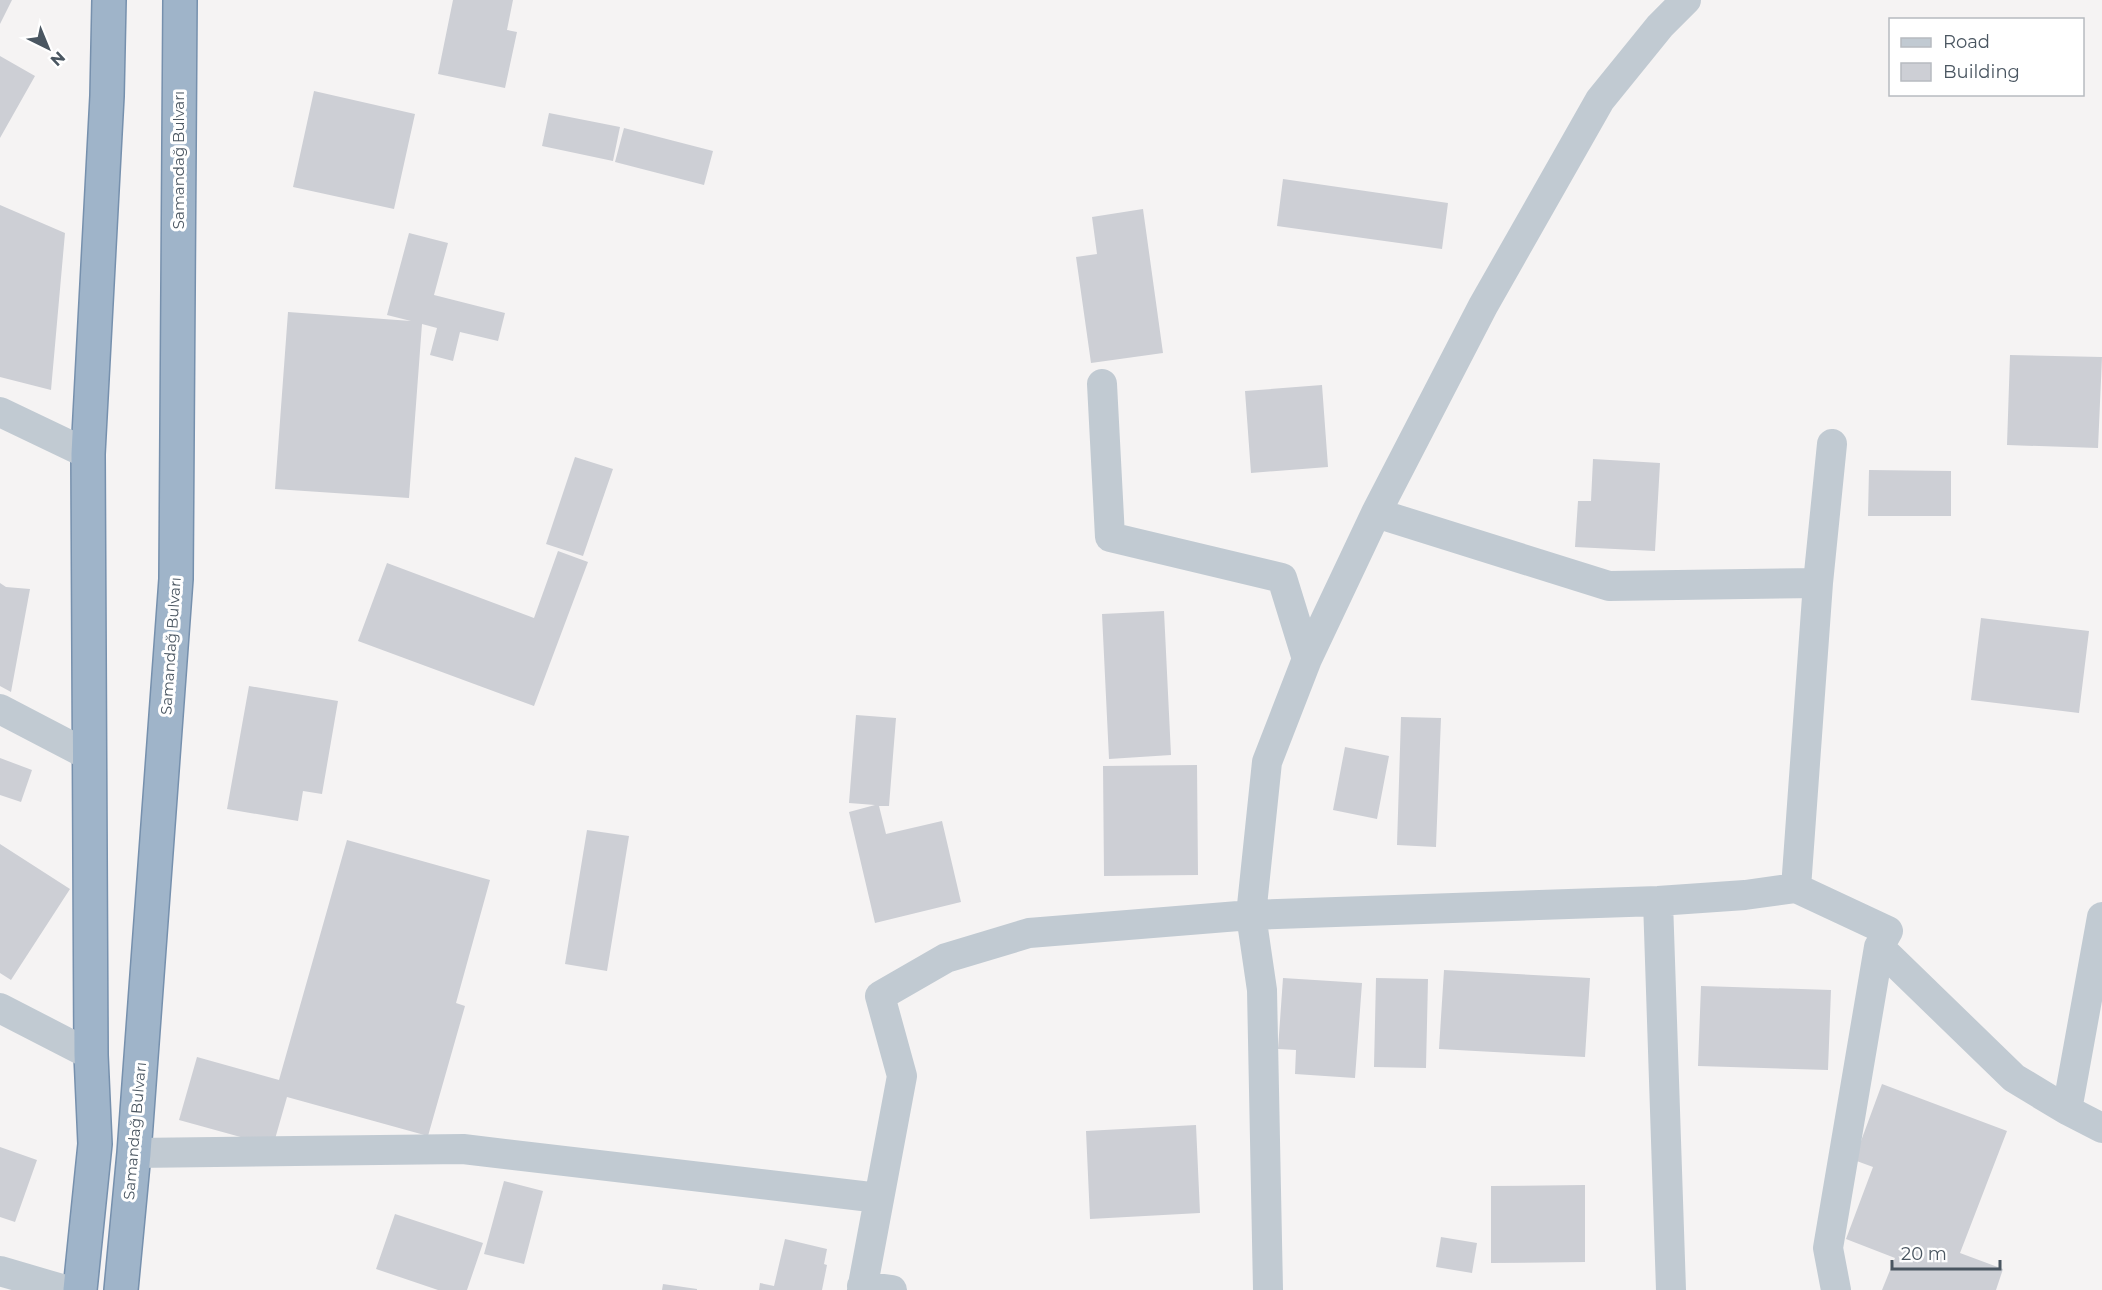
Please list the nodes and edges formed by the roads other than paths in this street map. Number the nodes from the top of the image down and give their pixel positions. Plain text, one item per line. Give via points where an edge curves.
1 (109, 0) edge
2 (180, 0) edge
3 (1686, 0) edge
4 (1101, 384) dead end
5 (0, 412) edge
6 (1832, 444) dead end
7 (88, 454) junction
8 (1376, 513) junction
9 (1818, 584) junction
10 (1307, 658) junction
11 (0, 709) edge
12 (90, 756) junction
13 (1796, 888) junction
14 (1658, 901) junction
15 (1251, 915) junction
16 (2102, 917) edge
17 (1879, 947) junction
18 (0, 1008) edge
19 (91, 1055) junction
20 (2067, 1110) junction
21 (2102, 1128) edge
22 (134, 1153) junction
23 (879, 1198) junction
24 (0, 1271) edge
25 (862, 1288) edge
26 (65, 1290) edge
27 (80, 1290) edge
28 (121, 1290) edge
29 (892, 1290) edge
30 (1268, 1290) edge
31 (1671, 1290) edge
32 (1836, 1290) edge

1 - 7 highway
2 - 22 highway, Samandağ Bulvarı via 176,579
3 - 8 street via 1600,100 1482,306
4 - 10 street via 1110,537 1282,578
5 - 7 street
6 - 9 street
7 - 12 highway
8 - 9 street via 1609,586
8 - 10 street
9 - 13 street
10 - 15 street via 1267,762
11 - 12 street
12 - 19 highway
13 - 14 street
13 - 17 street via 1888,931
14 - 15 street
14 - 31 street
15 - 23 street via 1029,933 946,958 880,996 902,1076
15 - 30 street via 1262,990
16 - 20 street
17 - 20 street via 2014,1078
17 - 32 street via 1828,1248
18 - 19 street
19 - 27 highway via 94,1144
20 - 21 street
22 - 23 street via 463,1149
22 - 28 highway, Samandağ Bulvarı
23 - 25 street
24 - 26 street
25 - 29 street

